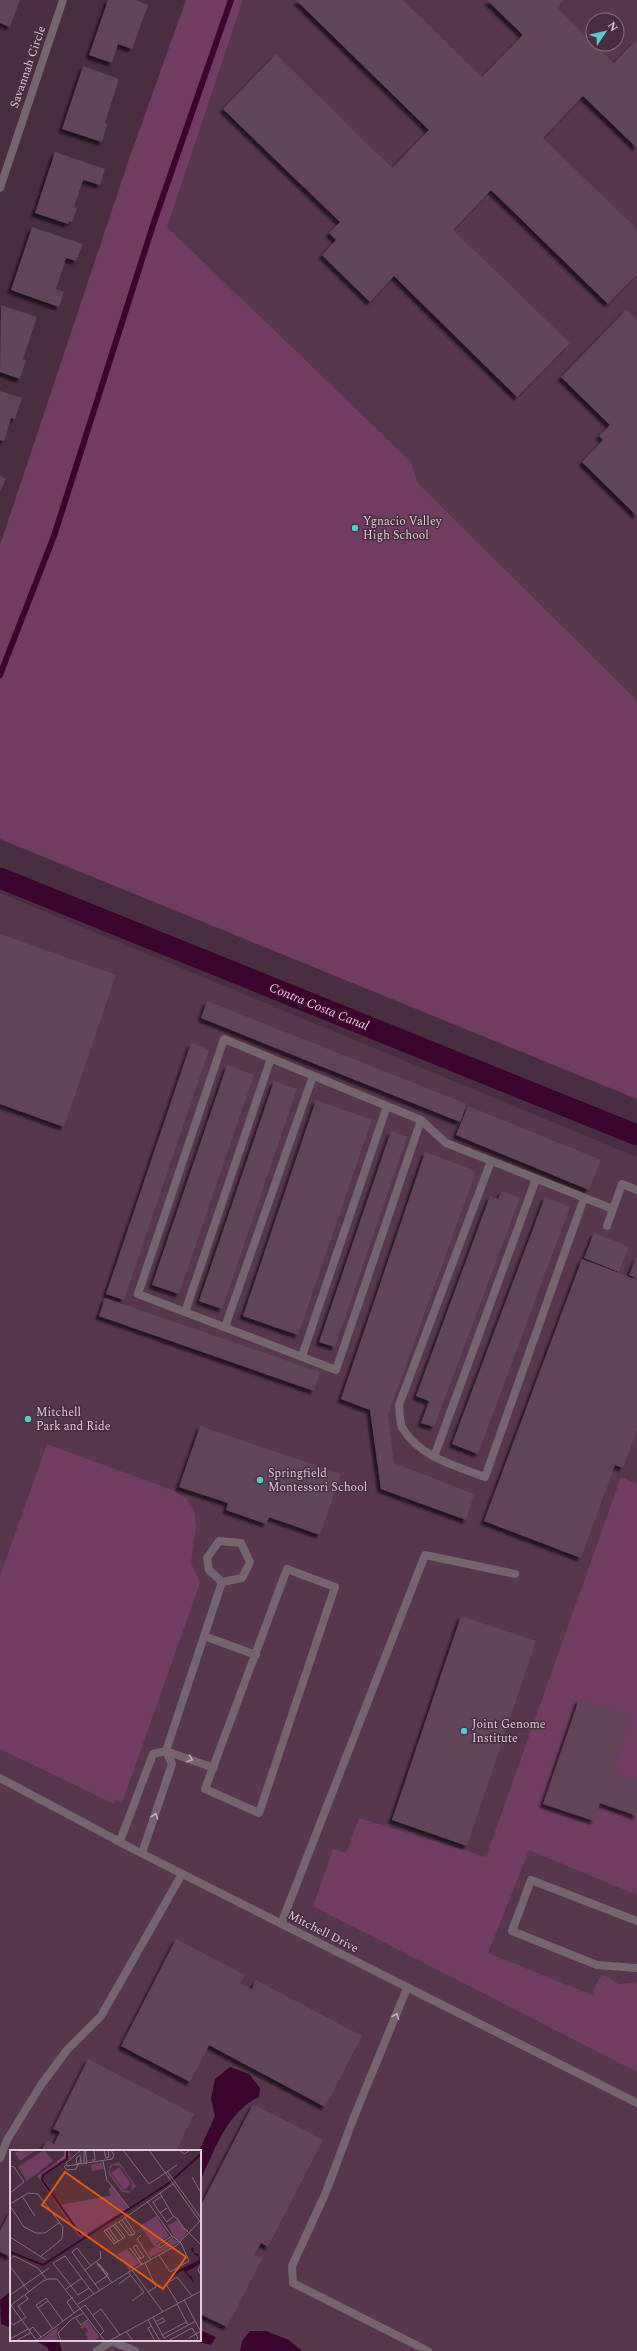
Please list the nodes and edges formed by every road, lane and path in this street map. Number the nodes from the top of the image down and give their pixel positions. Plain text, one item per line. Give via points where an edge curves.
1 (63, 0) edge
2 (0, 188) edge
3 (271, 1058) junction
4 (313, 1076) junction
5 (387, 1106) junction
6 (421, 1120) junction
7 (491, 1161) junction
8 (536, 1178) junction
9 (637, 1190) edge
10 (584, 1198) junction
11 (613, 1209) junction
12 (607, 1226) dead end
13 (185, 1312) junction
14 (225, 1328) junction
15 (302, 1356) junction
16 (434, 1457) junction
17 (514, 1574) dead end
18 (222, 1582) junction
19 (204, 1636) junction
20 (256, 1656) junction
21 (166, 1751) junction
22 (214, 1768) junction
23 (0, 1778) edge
24 (120, 1841) junction
25 (142, 1853) junction
26 (182, 1874) junction
27 (637, 1921) edge
28 (281, 1924) junction
29 (637, 1968) edge
30 (407, 1988) junction
31 (637, 2103) edge
32 (0, 2158) edge
33 (97, 2351) edge
34 (135, 2351) edge
35 (428, 2351) edge

1 - 2 street, Savannah Circle
3 - 4 street
3 - 13 street
3 - 13 street via 224,1039 138,1294
4 - 5 street
4 - 14 street
5 - 6 street
5 - 15 street
6 - 7 street via 446,1143
6 - 15 street via 336,1370
7 - 8 street
7 - 16 street via 399,1405 402,1428 416,1445
8 - 10 street
8 - 16 street
9 - 11 street via 622,1184
10 - 11 street
10 - 16 street via 485,1477
11 - 12 street
13 - 14 street
14 - 15 street
17 - 28 street via 425,1555
18 - 18 street via 242,1578 250,1562 241,1543 219,1541 207,1558 208,1570
18 - 19 street
19 - 20 street
19 - 21 street
20 - 22 street
20 - 22 street via 287,1569 335,1587 259,1813 205,1789
21 -> 22 street
21 - 24 street via 153,1754
25 -> 21 street via 172,1764
23 - 24 street, Mitchell Drive
24 - 25 street, Mitchell Drive
25 - 26 street, Mitchell Drive
26 - 28 street, Mitchell Drive
26 - 32 street via 102,2016 67,2050 41,2085 7,2140
27 - 29 street via 531,1880 512,1931 596,1965
28 - 30 street, Mitchell Drive
30 - 31 street, Mitchell Drive
35 -> 30 street via 293,2283 292,2266 326,2192
33 - 34 street via 111,2341

